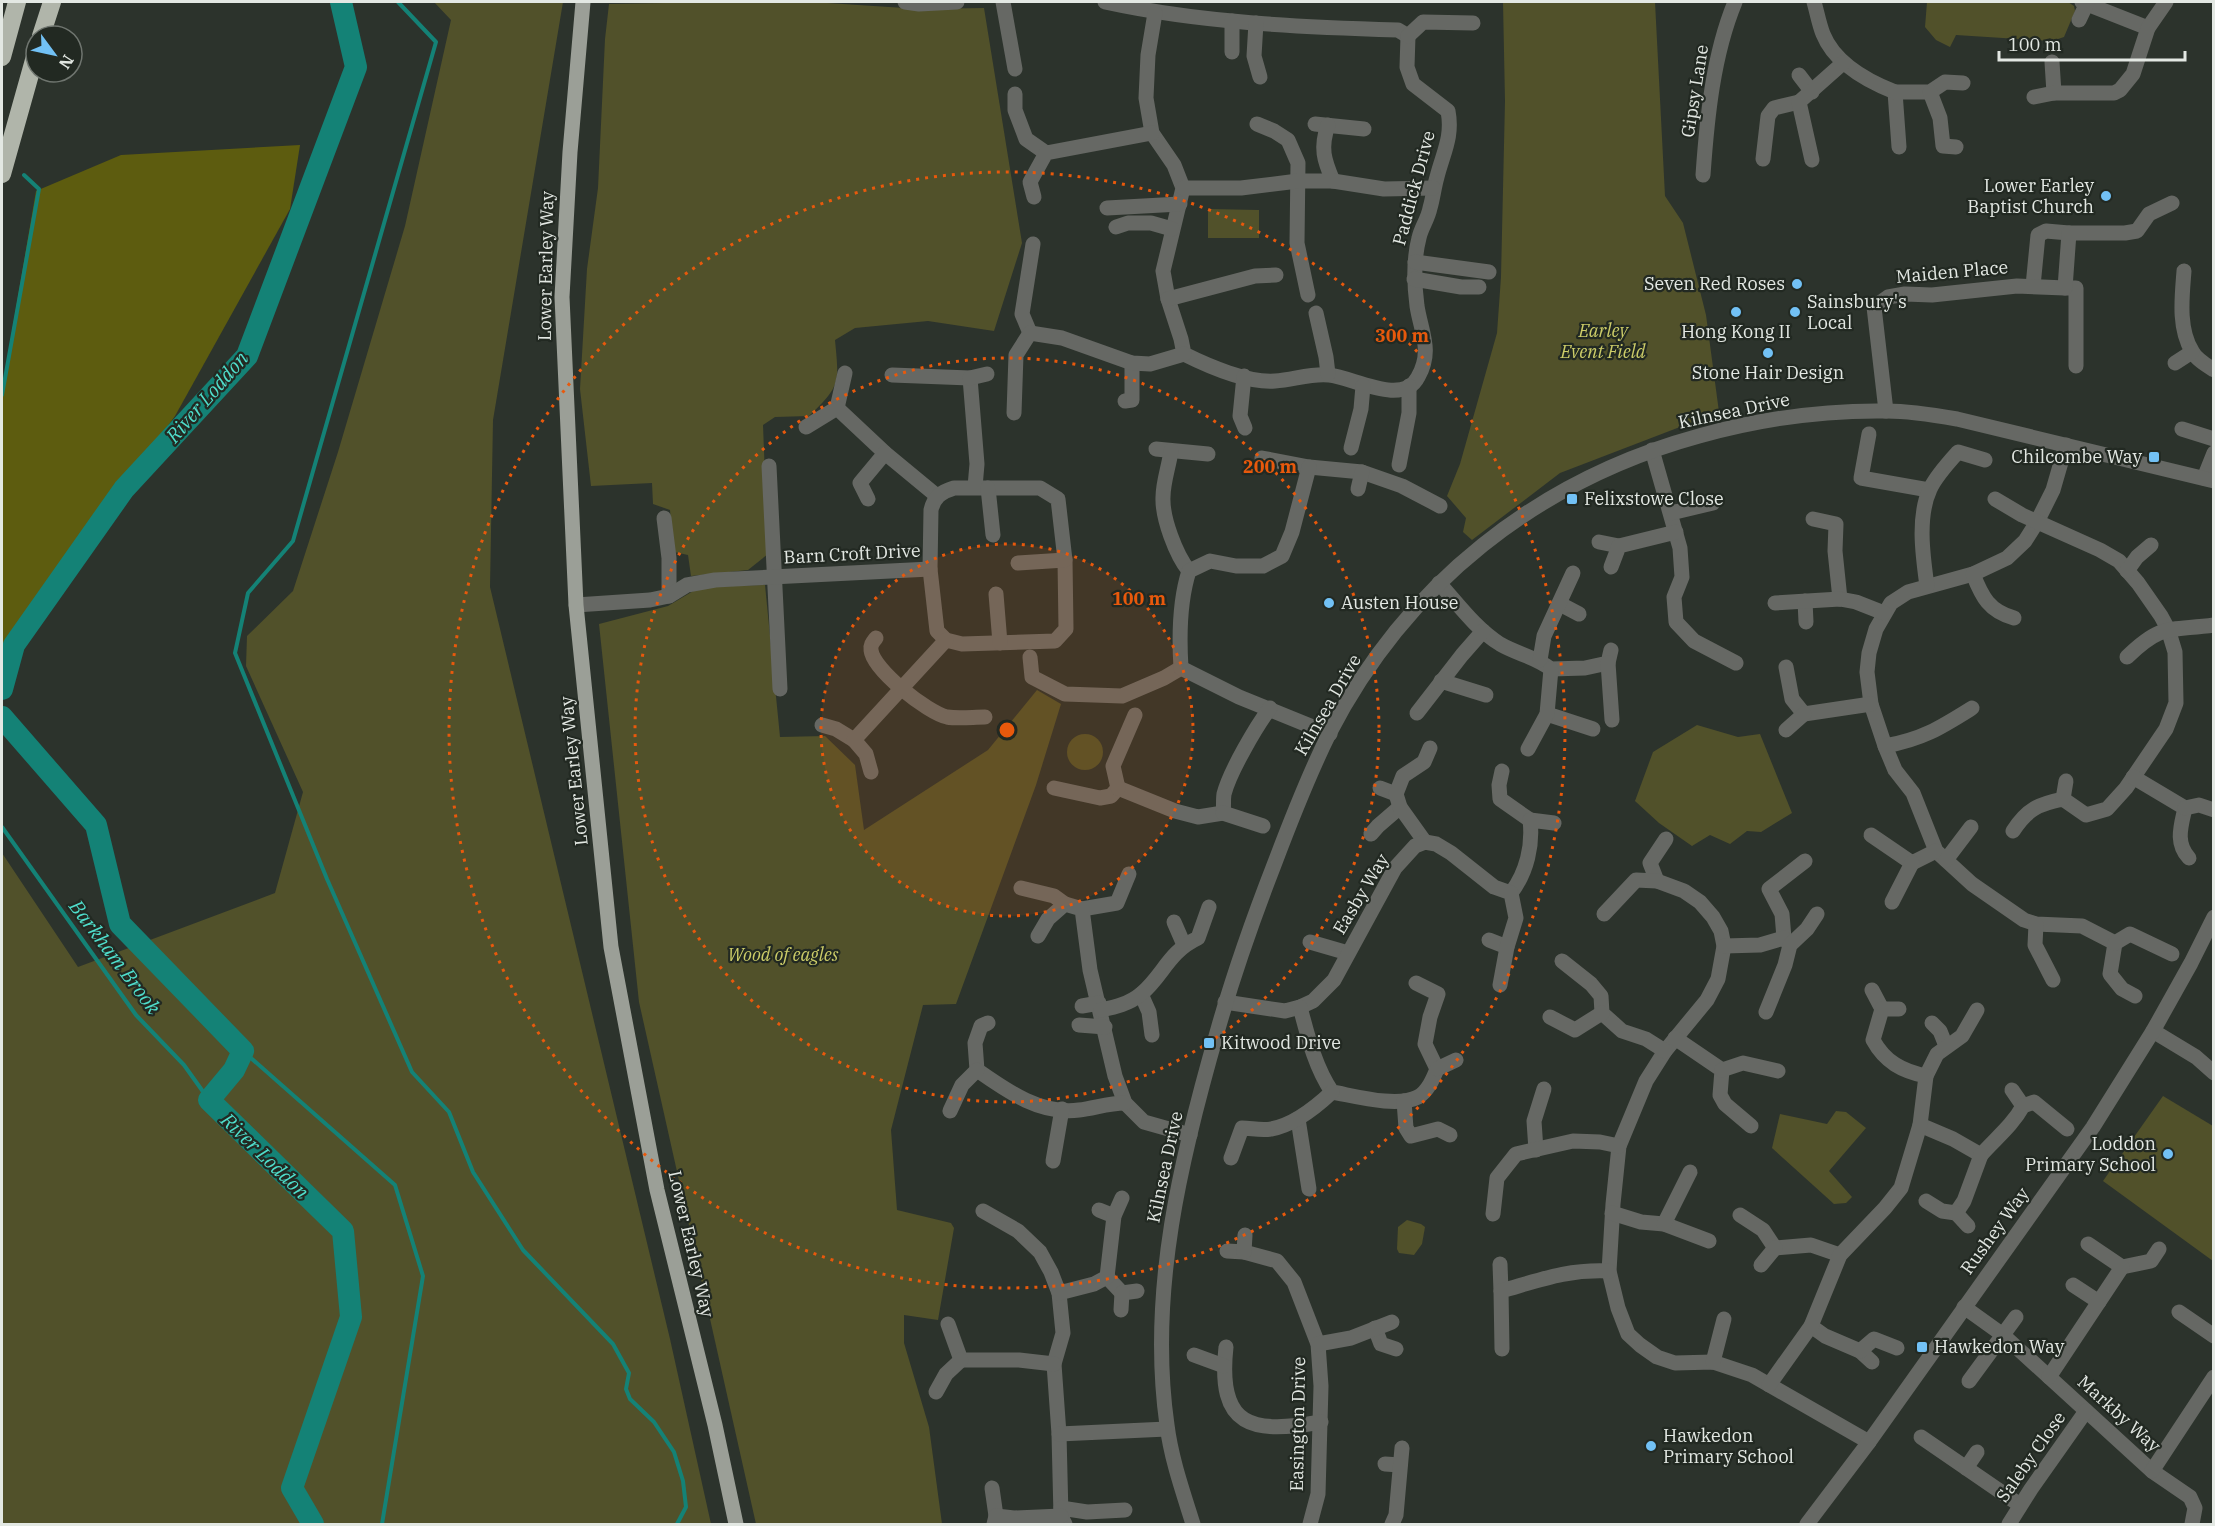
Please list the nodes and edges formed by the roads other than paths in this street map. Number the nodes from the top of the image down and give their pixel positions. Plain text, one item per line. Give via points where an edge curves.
1 (17, 2) edge
2 (52, 2) edge
3 (583, 2) edge
4 (905, 2) edge
5 (957, 2) edge
6 (1003, 2) edge
7 (1105, 2) edge
8 (1814, 2) edge
9 (2085, 2) edge
10 (2166, 2) edge
11 (1732, 5) edge
12 (1155, 13) junction
13 (1468, 20) dead end
14 (2079, 20) dead end
15 (1232, 21) junction
16 (1256, 23) junction
17 (45, 24) edge
18 (2148, 28) junction
19 (1408, 36) junction
20 (1232, 52) dead end
21 (2, 57) edge
22 (2052, 62) dead end
23 (1843, 63) junction
24 (1016, 69) dead end
25 (1799, 75) dead end
26 (1260, 77) dead end
27 (1963, 82) dead end
28 (27, 84) edge
29 (1812, 92) junction
30 (1895, 92) junction
31 (1930, 92) junction
32 (2054, 93) junction
33 (1015, 94) dead end
34 (2034, 97) dead end
35 (1799, 102) junction
36 (1257, 124) dead end
37 (1364, 129) dead end
38 (1152, 133) junction
39 (1899, 147) dead end
40 (1956, 147) dead end
41 (1046, 153) junction
42 (1763, 159) dead end
43 (1812, 160) dead end
44 (2, 174) edge
45 (1703, 175) dead end
46 (1299, 181) junction
47 (1333, 181) junction
48 (1183, 188) junction
49 (1433, 188) junction
50 (1034, 197) dead end
51 (2172, 203) dead end
52 (1180, 204) junction
53 (1107, 207) dead end
54 (1116, 227) dead end
55 (1172, 230) junction
56 (2069, 233) junction
57 (1033, 244) dead end
58 (1415, 262) junction
59 (2184, 271) dead end
60 (1489, 272) dead end
61 (1276, 275) dead end
62 (1414, 279) junction
63 (2033, 286) junction
64 (1479, 287) dead end
65 (2065, 288) junction
66 (1308, 295) dead end
67 (1168, 299) junction
68 (1316, 313) dead end
69 (1030, 333) junction
70 (2192, 352) junction
71 (1184, 354) junction
72 (1132, 363) junction
73 (2175, 363) dead end
74 (2076, 366) dead end
75 (2214, 370) edge
76 (845, 373) dead end
77 (987, 374) dead end
78 (1328, 374) junction
79 (892, 375) dead end
80 (1244, 376) junction
81 (970, 378) junction
82 (1363, 386) junction
83 (1409, 386) junction
84 (1132, 401) dead end
85 (837, 408) junction
86 (1886, 411) junction
87 (1014, 413) dead end
88 (806, 428) dead end
89 (1245, 428) dead end
90 (2182, 429) dead end
91 (1869, 434) dead end
92 (2214, 439) edge
93 (2066, 445) junction
94 (1351, 448) dead end
95 (1652, 450) junction
96 (885, 453) junction
97 (2214, 453) edge
98 (1208, 454) dead end
99 (1262, 458) dead end
100 (1985, 460) dead end
101 (1399, 465) dead end
102 (769, 466) dead end
103 (1309, 467) junction
104 (1362, 472) junction
105 (2209, 480) edge
106 (982, 487) junction
107 (1358, 489) dead end
108 (1929, 490) junction
109 (937, 496) junction
110 (868, 499) dead end
111 (1995, 499) dead end
112 (1713, 503) dead end
113 (1440, 506) dead end
114 (1671, 513) junction
115 (664, 518) dead end
116 (1813, 519) dead end
117 (2037, 522) junction
118 (1676, 532) junction
119 (993, 535) dead end
120 (1599, 542) dead end
121 (2151, 545) dead end
122 (1619, 546) junction
123 (1065, 560) junction
124 (1018, 563) dead end
125 (1611, 567) dead end
126 (930, 569) junction
127 (1189, 571) junction
128 (2127, 571) junction
129 (1573, 573) dead end
130 (1973, 574) junction
131 (775, 578) junction
132 (1439, 583) junction
133 (1927, 586) junction
134 (996, 594) dead end
135 (669, 596) junction
136 (1840, 599) junction
137 (1805, 601) junction
138 (1775, 603) dead end
139 (1560, 604) junction
140 (576, 605) junction
141 (1579, 614) dead end
142 (1884, 614) junction
143 (2014, 618) dead end
144 (1806, 622) dead end
145 (2214, 625) edge
146 (2168, 629) junction
147 (1483, 631) junction
148 (876, 638) dead end
149 (945, 640) junction
150 (1000, 643) junction
151 (1030, 657) dead end
152 (2127, 657) dead end
153 (1736, 663) dead end
154 (1546, 665) junction
155 (1786, 667) dead end
156 (1181, 668) junction
157 (1441, 681) junction
158 (902, 688) junction
159 (780, 689) dead end
160 (1486, 695) dead end
161 (1871, 704) junction
162 (1270, 708) junction
163 (1972, 708) dead end
164 (1417, 712) dead end
165 (1547, 714) junction
166 (1804, 714) junction
167 (1135, 715) dead end
168 (985, 717) dead end
169 (1612, 720) dead end
170 (822, 725) dead end
171 (1593, 729) dead end
172 (1786, 730) dead end
173 (1330, 734) junction
174 (854, 740) junction
175 (1885, 746) junction
176 (1430, 748) dead end
177 (1528, 749) dead end
178 (1502, 771) dead end
179 (871, 772) dead end
180 (2133, 777) junction
181 (2066, 781) dead end
182 (1054, 788) dead end
183 (1118, 788) junction
184 (1380, 788) dead end
185 (2063, 799) junction
186 (1398, 800) junction
187 (2185, 808) junction
188 (2214, 810) edge
189 (1223, 813) junction
190 (1530, 820) junction
191 (1554, 823) dead end
192 (1263, 826) dead end
193 (1971, 827) dead end
194 (2013, 831) dead end
195 (1371, 834) dead end
196 (1870, 835) dead end
197 (1666, 838) dead end
198 (1425, 842) junction
199 (1941, 856) junction
200 (2189, 858) dead end
201 (1805, 861) dead end
202 (1912, 863) junction
203 (1130, 874) dead end
204 (1657, 881) junction
205 (1021, 888) dead end
206 (1511, 893) junction
207 (1892, 902) dead end
208 (1065, 904) junction
209 (1209, 907) dead end
210 (1082, 909) junction
211 (1604, 914) dead end
212 (1817, 914) dead end
213 (2214, 917) edge
214 (1174, 922) dead end
215 (2036, 924) junction
216 (1038, 936) dead end
217 (1489, 940) dead end
218 (1310, 942) dead end
219 (2115, 943) junction
220 (1792, 944) junction
221 (1184, 945) junction
222 (1724, 946) junction
223 (1507, 947) junction
224 (1348, 953) junction
225 (2172, 954) dead end
226 (1562, 961) dead end
227 (2053, 980) dead end
228 (1416, 983) dead end
229 (1500, 985) dead end
230 (1872, 990) dead end
231 (1141, 994) junction
232 (2135, 996) dead end
233 (1225, 1002) junction
234 (1082, 1006) dead end
235 (1100, 1007) junction
236 (1300, 1007) junction
237 (1882, 1009) junction
238 (1899, 1009) dead end
239 (1977, 1010) dead end
240 (1766, 1012) dead end
241 (1602, 1013) junction
242 (1550, 1017) dead end
243 (988, 1023) dead end
244 (1932, 1023) dead end
245 (1079, 1025) dead end
246 (1105, 1027) junction
247 (2153, 1031) junction
248 (1152, 1035) dead end
249 (1675, 1038) junction
250 (1946, 1046) junction
251 (1665, 1051) junction
252 (1456, 1060) dead end
253 (1437, 1069) junction
254 (977, 1070) junction
255 (1722, 1070) junction
256 (1778, 1071) dead end
257 (2214, 1073) edge
258 (1926, 1077) junction
259 (1544, 1089) dead end
260 (2012, 1090) dead end
261 (1332, 1092) junction
262 (1404, 1101) junction
263 (1125, 1103) junction
264 (2023, 1106) junction
265 (1062, 1109) junction
266 (951, 1111) dead end
267 (1298, 1119) junction
268 (1920, 1125) junction
269 (1751, 1126) dead end
270 (2067, 1130) dead end
271 (1190, 1135) junction
272 (1450, 1135) dead end
273 (1619, 1146) junction
274 (1536, 1150) junction
275 (1981, 1155) junction
276 (1231, 1158) dead end
277 (1053, 1161) dead end
278 (1690, 1172) dead end
279 (1309, 1189) dead end
280 (1122, 1198) dead end
281 (1926, 1201) dead end
282 (983, 1210) dead end
283 (1099, 1210) dead end
284 (1612, 1213) junction
285 (1956, 1213) junction
286 (1493, 1214) dead end
287 (1740, 1215) dead end
288 (1114, 1216) junction
289 (1665, 1224) junction
290 (1968, 1226) dead end
291 (1245, 1234) dead end
292 (1709, 1241) dead end
293 (2088, 1244) dead end
294 (1775, 1248) junction
295 (2158, 1249) dead end
296 (1227, 1251) dead end
297 (1244, 1252) junction
298 (1840, 1255) junction
299 (1500, 1264) dead end
300 (1761, 1265) dead end
301 (2122, 1268) junction
302 (1609, 1270) junction
303 (1107, 1277) junction
304 (2073, 1285) dead end
305 (1501, 1291) junction
306 (1059, 1293) junction
307 (2099, 1302) junction
308 (1964, 1307) junction
309 (1121, 1310) dead end
310 (2179, 1312) dead end
311 (2016, 1317) dead end
312 (1724, 1319) dead end
313 (1392, 1322) dead end
314 (948, 1324) dead end
315 (1811, 1326) junction
316 (1375, 1328) junction
317 (2003, 1335) junction
318 (2214, 1336) edge
319 (1318, 1344) junction
320 (1226, 1347) dead end
321 (1897, 1348) dead end
322 (1502, 1349) dead end
323 (1396, 1350) dead end
324 (1860, 1351) junction
325 (1194, 1355) dead end
326 (961, 1360) junction
327 (1713, 1362) junction
328 (1872, 1362) dead end
329 (1054, 1364) junction
330 (1224, 1366) junction
331 (2049, 1377) junction
332 (2214, 1377) edge
333 (1969, 1382) dead end
334 (1769, 1385) junction
335 (936, 1392) dead end
336 (2086, 1411) junction
337 (1321, 1422) junction
338 (1167, 1429) junction
339 (1059, 1434) junction
340 (1921, 1437) dead end
341 (1869, 1442) junction
342 (1402, 1448) dead end
343 (1977, 1452) dead end
344 (1966, 1468) junction
345 (2152, 1471) junction
346 (992, 1488) dead end
347 (2020, 1504) junction
348 (1125, 1510) dead end
349 (1063, 1516) edge
350 (995, 1520) edge
351 (736, 1524) edge
352 (1192, 1524) edge
353 (1310, 1524) edge
354 (1392, 1524) edge
355 (1807, 1524) edge
356 (2009, 1524) edge
357 (2192, 1524) edge

1 - 21 highway
2 - 17 highway
3 - 140 main road, Lower Earley Way via 562,297
4 - 5 street
6 - 24 street
7 - 12 street
8 - 23 street via 1823,35
9 - 14 street
9 - 18 street
10 - 18 street
11 - 45 street, Gipsy Lane via 1707,115
12 - 15 street
12 - 38 street via 1146,98
13 - 19 street via 1423,22
15 - 16 street
15 - 20 street
16 - 19 street via 1398,30
16 - 26 street via 1254,56
18 - 32 street via 2133,74 2120,90
19 - 49 street, Paddick Drive via 1407,67 1413,84 1448,111 1451,126
22 - 32 street
23 - 29 street
23 - 30 street
25 - 29 street
27 - 31 street via 1945,82
28 - 44 highway
29 - 35 street
30 - 31 street
30 - 39 street
31 - 40 street via 1940,118 1944,146
32 - 34 street
33 - 41 street via 1015,110 1026,139
35 - 42 street via 1774,108 1768,116
35 - 43 street
36 - 46 street via 1288,140 1299,163
37 - 47 street via 1321,124 1323,158
38 - 41 street
38 - 48 street via 1174,165
41 - 50 street via 1030,182
46 - 47 street
46 - 48 street via 1241,188
46 - 66 street via 1297,243
47 - 49 street via 1384,189
48 - 52 street
49 - 58 street, Paddick Drive
51 - 56 street via 2150,214 2137,231
52 - 53 street
52 - 55 street
54 - 55 street via 1151,223
55 - 67 street via 1163,271
56 - 63 street, Maiden Place via 2046,231 2037,237
56 - 65 street
57 - 69 street via 1022,314
58 - 60 street, Paddick Drive
58 - 62 street, Paddick Drive
59 - 70 street via 2181,307
61 - 67 street via 1255,276
62 - 64 street
62 - 83 street, Paddick Drive via 1426,345 1418,379
63 - 65 street, Maiden Place
63 - 86 street, Maiden Place via 1905,294 1888,297 1874,307
65 - 74 street via 2076,288
67 - 71 street
68 - 78 street
69 - 72 street via 1062,338
69 - 87 street via 1016,355
70 - 73 street
70 - 75 street
71 - 72 street via 1150,364
71 - 80 street
72 - 84 street
76 - 85 street
77 - 81 street
78 - 80 street via 1273,381
78 - 82 street
79 - 81 street
80 - 89 street via 1240,416
81 - 106 street
82 - 83 street via 1390,390
82 - 94 street
83 - 101 street, Paddick Drive via 1409,413
85 - 88 street
85 - 96 street
86 - 93 street, Kilnsea Drive via 1957,419
86 - 95 street, Kilnsea Drive via 1765,420
90 - 92 street
91 - 108 street via 1861,478
93 - 105 street, Kilnsea Drive
93 - 117 street via 2053,490
95 - 114 street
95 - 132 street, Kilnsea Drive via 1570,486 1468,555
96 - 109 street
96 - 110 street via 860,483
97 - 105 street
98 - 127 street via 1164,450 1163,498 1168,523 1180,559
99 - 103 street
100 - 108 street via 1958,452
102 - 131 street, Barn Croft Drive
103 - 104 street
103 - 127 street via 1282,556 1263,566 1210,561
104 - 107 street
104 - 113 street via 1402,486
106 - 109 street via 954,488
106 - 119 street
106 - 123 street via 1040,488 1058,499
108 - 133 street via 1922,525
109 - 126 street via 931,510
111 - 117 street
112 - 114 street
114 - 118 street
115 - 135 street via 676,558
116 - 136 street via 1838,518 1835,551
117 - 128 street via 2100,550
117 - 130 street via 2007,558
118 - 122 street
118 - 153 street via 1682,577 1674,597 1676,622 1694,641
120 - 122 street
121 - 128 street
122 - 125 street
123 - 124 street
123 - 150 street via 1066,630 1054,641
126 - 131 street, Barn Croft Drive
126 - 149 street via 936,631
127 - 156 street via 1180,639
128 - 146 street
129 - 139 street
130 - 133 street
130 - 143 street via 1983,599
131 - 135 street, Barn Croft Drive via 715,580 687,585
131 - 159 street, Barn Croft Drive
132 - 147 street
132 - 173 street, Kilnsea Drive via 1378,656
133 - 142 street via 1891,603
134 - 150 street
135 - 140 street, Barn Croft Drive
136 - 137 street
136 - 142 street
137 - 138 street
137 - 144 street
139 - 141 street
139 - 154 street via 1545,636
140 - 351 main road, Lower Earley Way via 611,947 657,1190
142 - 161 street via 1869,653
145 - 146 street
146 - 152 street via 2145,639
146 - 180 street via 2175,652 2176,703 2166,729
147 - 154 street via 1499,644
147 - 157 street
148 - 158 street via 870,652
149 - 150 street via 962,644
149 - 158 street
151 - 156 street via 1025,677 1065,694 1122,696
154 - 165 street via 1551,684
154 - 169 street via 1585,668 1610,656
155 - 166 street via 1792,699
156 - 162 street
157 - 160 street
157 - 164 street
158 - 168 street via 927,708 947,717
158 - 174 street
161 - 166 street
161 - 175 street
162 - 173 street
162 - 189 street via 1234,771 1224,795
163 - 175 street via 1913,741
165 - 171 street
165 - 177 street
166 - 172 street
167 - 183 street via 1113,766
170 - 174 street
173 - 233 street, Kilnsea Drive via 1295,810
174 - 179 street via 866,754
175 - 199 street via 1895,770 1913,793
176 - 186 street via 1424,762 1403,776
178 - 190 street via 1500,799
180 - 185 street via 2106,808 2086,815
180 - 187 street
181 - 185 street
182 - 183 street via 1100,798 1111,796
183 - 189 street via 1198,817
184 - 186 street
185 - 194 street via 2043,803 2023,816
186 - 195 street
186 - 198 street
187 - 188 street via 2199,805
187 - 200 street via 2178,835
189 - 192 street
190 - 191 street
190 - 206 street via 1529,852
193 - 199 street
196 - 202 street
197 - 204 street via 1650,863
198 - 206 street via 1436,844 1494,887
198 - 224 street, Easby Way via 1415,846 1395,868
199 - 202 street
199 - 215 street via 1972,884
201 - 220 street via 1769,890
202 - 207 street
203 - 210 street via 1118,903
204 - 211 street via 1636,880
204 - 222 street via 1700,902 1721,931
205 - 208 street via 1054,896
206 - 223 street via 1516,918
208 - 210 street
208 - 216 street via 1048,919
209 - 221 street via 1198,938
210 - 235 street via 1090,970
212 - 220 street
213 - 247 street, Rushey Way
214 - 221 street
215 - 219 street via 2082,926
215 - 227 street via 2035,945
217 - 223 street
218 - 224 street, Easby Way
219 - 225 street via 2130,934
219 - 232 street via 2110,974 2122,989
220 - 222 street
220 - 240 street
221 - 231 street
222 - 249 street via 1718,979 1707,1000
223 - 229 street
224 - 236 street, Easby Way via 1334,980
226 - 241 street via 1601,996
228 - 253 street via 1438,994 1425,1044
230 - 237 street
231 - 235 street via 1121,1006
231 - 248 street via 1149,1012
233 - 236 street via 1285,1011
233 - 271 street, Kilnsea Drive
234 - 235 street
235 - 246 street
236 - 261 street via 1310,1045
237 - 238 street
237 - 258 street via 1873,1040 1881,1054 1907,1072
239 - 250 street via 1962,1036
241 - 242 street via 1575,1030
241 - 251 street via 1622,1031
243 - 254 street via 981,1026 975,1042
244 - 250 street
245 - 246 street
246 - 263 street
247 - 257 street
247 - 308 street, Rushey Way via 2093,1127
249 - 251 street
249 - 255 street
250 - 258 street via 1937,1054
251 - 273 street via 1646,1081
252 - 253 street
253 - 262 street via 1419,1097
254 - 265 street via 1030,1103
254 - 266 street via 962,1085
255 - 256 street via 1743,1063
255 - 269 street via 1720,1095
258 - 268 street
259 - 274 street via 1534,1121
260 - 264 street
261 - 262 street
261 - 267 street
262 - 272 street via 1406,1128 1411,1136 1438,1129
263 - 265 street via 1077,1111
263 - 271 street via 1144,1122
264 - 270 street via 2034,1102
264 - 275 street via 2002,1136
265 - 277 street
267 - 276 street via 1269,1130 1242,1121
267 - 279 street
268 - 275 street
268 - 298 street via 1901,1188
271 - 338 street, Kilnsea Drive via 1176,1198 1161,1304 1160,1365
273 - 274 street via 1573,1141
273 - 284 street
274 - 286 street via 1516,1154 1497,1178
275 - 285 street
278 - 289 street
280 - 288 street
281 - 285 street via 1942,1211
282 - 306 street via 1018,1231 1040,1252
283 - 288 street
284 - 289 street
284 - 302 street
285 - 290 street
287 - 294 street via 1763,1230
288 - 303 street
289 - 292 street
291 - 297 street
293 - 301 street
294 - 298 street via 1811,1245
294 - 300 street
295 - 301 street via 2151,1261
296 - 297 street, Easington Drive
297 - 319 street, Easington Drive via 1277,1261 1294,1282
298 - 315 street
299 - 305 street
301 - 307 street
302 - 305 street via 1557,1274
302 - 327 street via 1628,1334 1640,1345 1675,1363
303 - 306 street
303 - 309 street via 1129,1292
304 - 307 street
305 - 322 street
306 - 329 street via 1064,1333
307 - 331 street
308 - 317 street, Markby Way
308 - 341 street, Rushey Way
310 - 318 street
311 - 317 street
312 - 327 street
313 - 316 street
314 - 326 street
315 - 324 street
315 - 334 street
316 - 319 street via 1351,1338
316 - 323 street via 1381,1344
317 - 331 street, Markby Way
317 - 333 street
319 - 337 street, Easington Drive
320 - 330 street
321 - 324 street via 1874,1339
324 - 328 street
325 - 330 street
326 - 329 street
326 - 335 street via 946,1374
327 - 334 street
329 - 339 street
330 - 337 street via 1224,1389 1243,1420 1274,1428
331 - 336 street, Markby Way
332 - 345 street
334 - 341 street
336 - 345 street, Markby Way
336 - 347 street, Saleby Close
337 - 353 street, Easington Drive via 1318,1494
338 - 339 street
338 - 352 street, Kilnsea Drive
339 - 349 street
340 - 344 street
341 - 355 street, Rushey Way
342 - 354 street via 1393,1464 1396,1515
343 - 344 street
344 - 347 street
345 - 357 street, Markby Way via 2190,1497 2196,1514
346 - 350 street
347 - 356 street, Saleby Close
348 - 349 street
349 - 350 street

